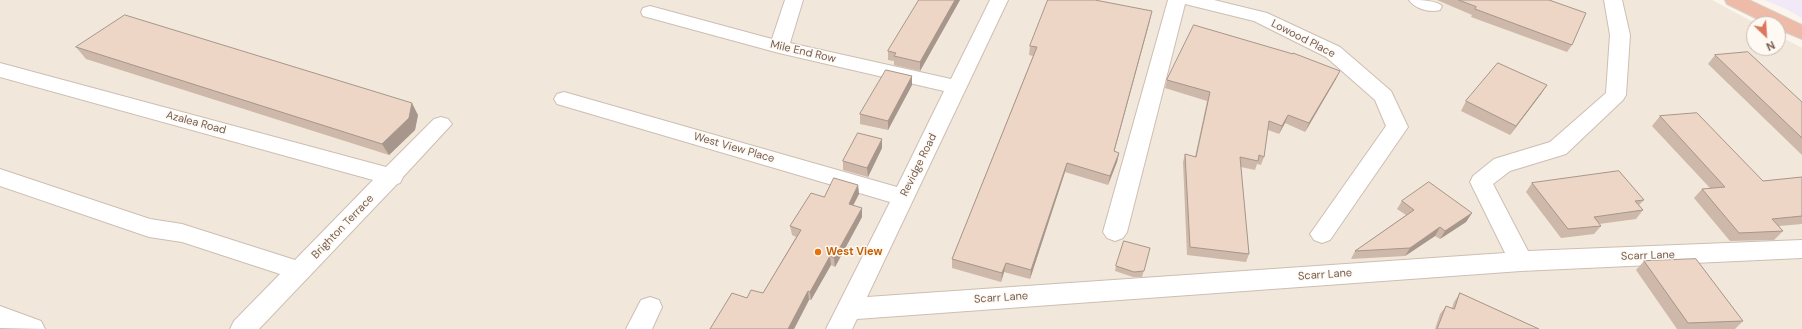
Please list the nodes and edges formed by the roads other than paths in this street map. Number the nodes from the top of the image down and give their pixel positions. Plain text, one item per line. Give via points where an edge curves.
1 (794, 0) edge
2 (999, 0) edge
3 (1177, 0) edge
4 (1190, 0) edge
5 (1613, 0) edge
6 (1734, 0) edge
7 (650, 12) dead end
8 (1802, 33) edge
9 (779, 47) junction
10 (0, 70) edge
11 (957, 87) junction
12 (564, 99) dead end
13 (441, 124) dead end
14 (0, 177) edge
15 (392, 177) junction
16 (903, 198) junction
17 (1115, 232) dead end
18 (1322, 234) dead end
19 (1802, 249) edge
20 (1521, 261) junction
21 (300, 271) junction
22 (650, 307) dead end
23 (0, 317) edge
24 (843, 319) edge
25 (32, 329) edge
26 (243, 329) edge
27 (639, 329) edge

1 - 9 street
2 - 11 street, Revidge Road
3 - 17 street
4 - 18 street, Lowood Place via 1260,17 1333,52 1384,96 1397,127
5 - 20 street via 1620,35 1616,95 1558,148 1502,165 1481,182
6 - 8 highway
7 - 9 street, Mile End Row
9 - 11 street, Mile End Row
10 - 15 street, Azalea Road
11 - 16 street, Revidge Road
12 - 16 street, West View Place
13 - 15 street, Brighton Terrace
14 - 21 street via 148,228 182,234
15 - 21 street, Brighton Terrace
16 - 24 street, Revidge Road
19 - 20 street, Scarr Lane
20 - 24 street, Scarr Lane
21 - 26 street, Brighton Terrace
22 - 27 street
23 - 25 street

